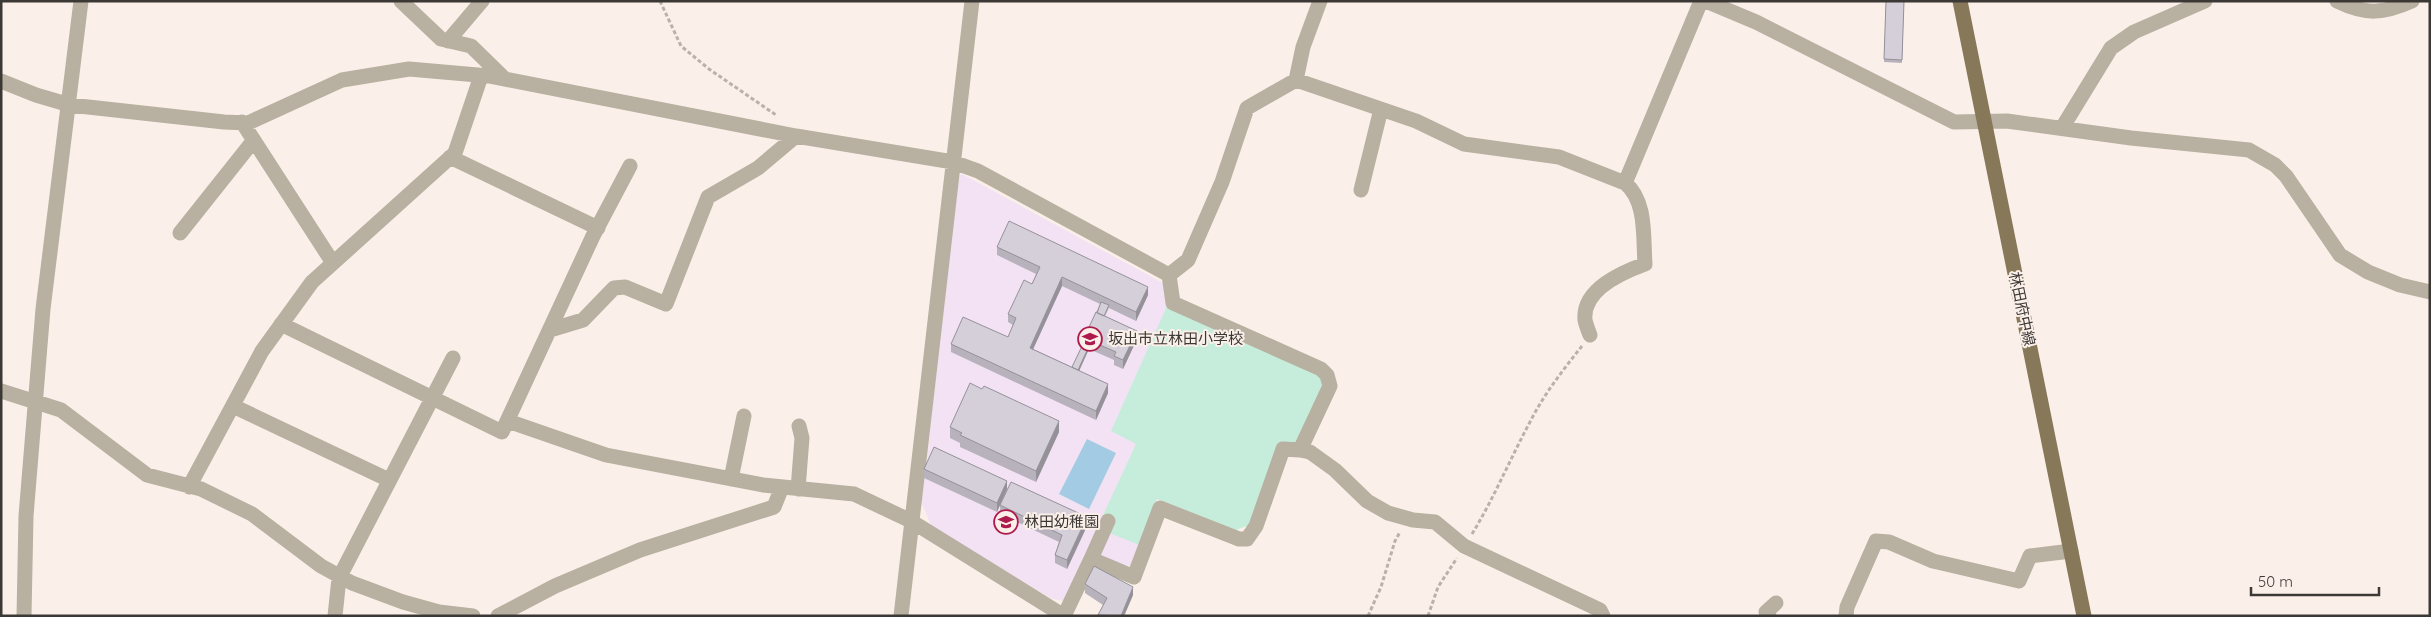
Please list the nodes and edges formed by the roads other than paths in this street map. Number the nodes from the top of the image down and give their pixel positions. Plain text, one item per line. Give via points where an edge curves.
1 (81, 1) edge
2 (401, 1) edge
3 (482, 1) edge
4 (972, 1) edge
5 (1320, 1) edge
6 (1701, 1) edge
7 (1706, 1) edge
8 (1960, 1) edge
9 (2205, 1) edge
10 (2337, 1) edge
11 (2412, 1) edge
12 (448, 41) junction
13 (481, 76) junction
14 (505, 80) junction
15 (1296, 80) junction
16 (1, 81) edge
17 (70, 105) junction
18 (1381, 109) junction
19 (242, 122) junction
20 (1984, 122) junction
21 (2062, 128) junction
22 (796, 136) junction
23 (254, 140) junction
24 (450, 158) junction
25 (953, 162) junction
26 (630, 166) dead end
27 (1625, 183) junction
28 (1361, 190) dead end
29 (598, 228) junction
30 (180, 233) dead end
31 (333, 263) junction
32 (1169, 275) junction
33 (2430, 292) edge
34 (281, 324) junction
35 (550, 330) junction
36 (1590, 335) road end
37 (453, 358) dead end
38 (1, 391) edge
39 (432, 398) junction
40 (36, 401) junction
41 (232, 406) junction
42 (744, 416) dead end
43 (508, 420) junction
44 (799, 426) dead end
45 (1300, 450) junction
46 (731, 479) junction
47 (389, 480) junction
48 (189, 487) junction
49 (782, 487) junction
50 (798, 489) junction
51 (911, 520) junction
52 (1108, 521) dead end
53 (2071, 552) junction
54 (1091, 559) junction
55 (340, 576) junction
56 (506, 614) edge
57 (24, 616) edge
58 (335, 616) edge
59 (473, 616) edge
60 (901, 616) edge
61 (1603, 616) edge
62 (1846, 616) edge
63 (2084, 616) edge

1 - 17 street
2 - 12 street via 441,39
3 - 12 street
4 - 25 street
5 - 15 street via 1303,46
6 - 27 street
7 - 20 street via 1756,22 1954,122
8 - 20 main road, 林田府中線
9 - 21 street via 2134,32 2111,48
10 - 11 street via 2357,11 2385,11
12 - 14 street via 471,46
13 - 14 street
13 - 19 street via 410,70 342,80 248,123
13 - 24 street via 455,153
14 - 22 street
15 - 18 street
15 - 32 street via 1247,108 1222,182 1188,260
16 - 17 street
17 - 19 street
17 - 40 street via 43,309
18 - 27 street via 1416,121 1464,144 1559,157
18 - 28 street
19 - 23 street
20 - 21 street via 2007,121
20 - 53 main road, 林田府中線
21 - 33 street via 2248,150 2275,165 2286,176 2340,255 2368,272 2400,285
22 - 25 street
22 - 35 street via 758,168 708,197 666,304 625,287 614,288 583,320
23 - 30 street
23 - 31 street
24 - 29 street
24 - 31 street
25 - 32 street via 978,171
25 - 51 street
26 - 29 street
27 - 36 street via 1639,201 1645,264 1624,271 1589,302 1585,318
29 - 35 street
31 - 34 street via 312,282
32 - 45 street via 1173,303 1321,369 1327,375 1330,386
34 - 39 street
34 - 41 street
35 - 43 street
37 - 39 street
38 - 40 street
39 - 43 street via 502,432
39 - 47 street
40 - 48 street via 60,410 147,475
40 - 57 street via 26,516
41 - 47 street
41 - 48 street
42 - 46 street
43 - 46 street via 606,455
44 - 50 street via 802,438
45 - 54 street via 1283,449 1256,526 1246,539 1160,508 1134,577
45 - 61 street via 1310,452 1335,470 1367,501 1388,513 1435,522 1464,546 1600,610
46 - 49 street
47 - 55 street
48 - 55 street via 201,489 252,514 321,566
49 - 50 street
49 - 56 street via 774,507 640,550 555,586
50 - 51 street via 854,494
51 - 54 street via 1064,616
51 - 60 street
52 - 54 street
53 - 62 street via 2030,556 2019,581 1933,561 1888,542 1876,541
53 - 63 main road, 林田府中線
55 - 58 street
55 - 59 street via 403,602 439,612

